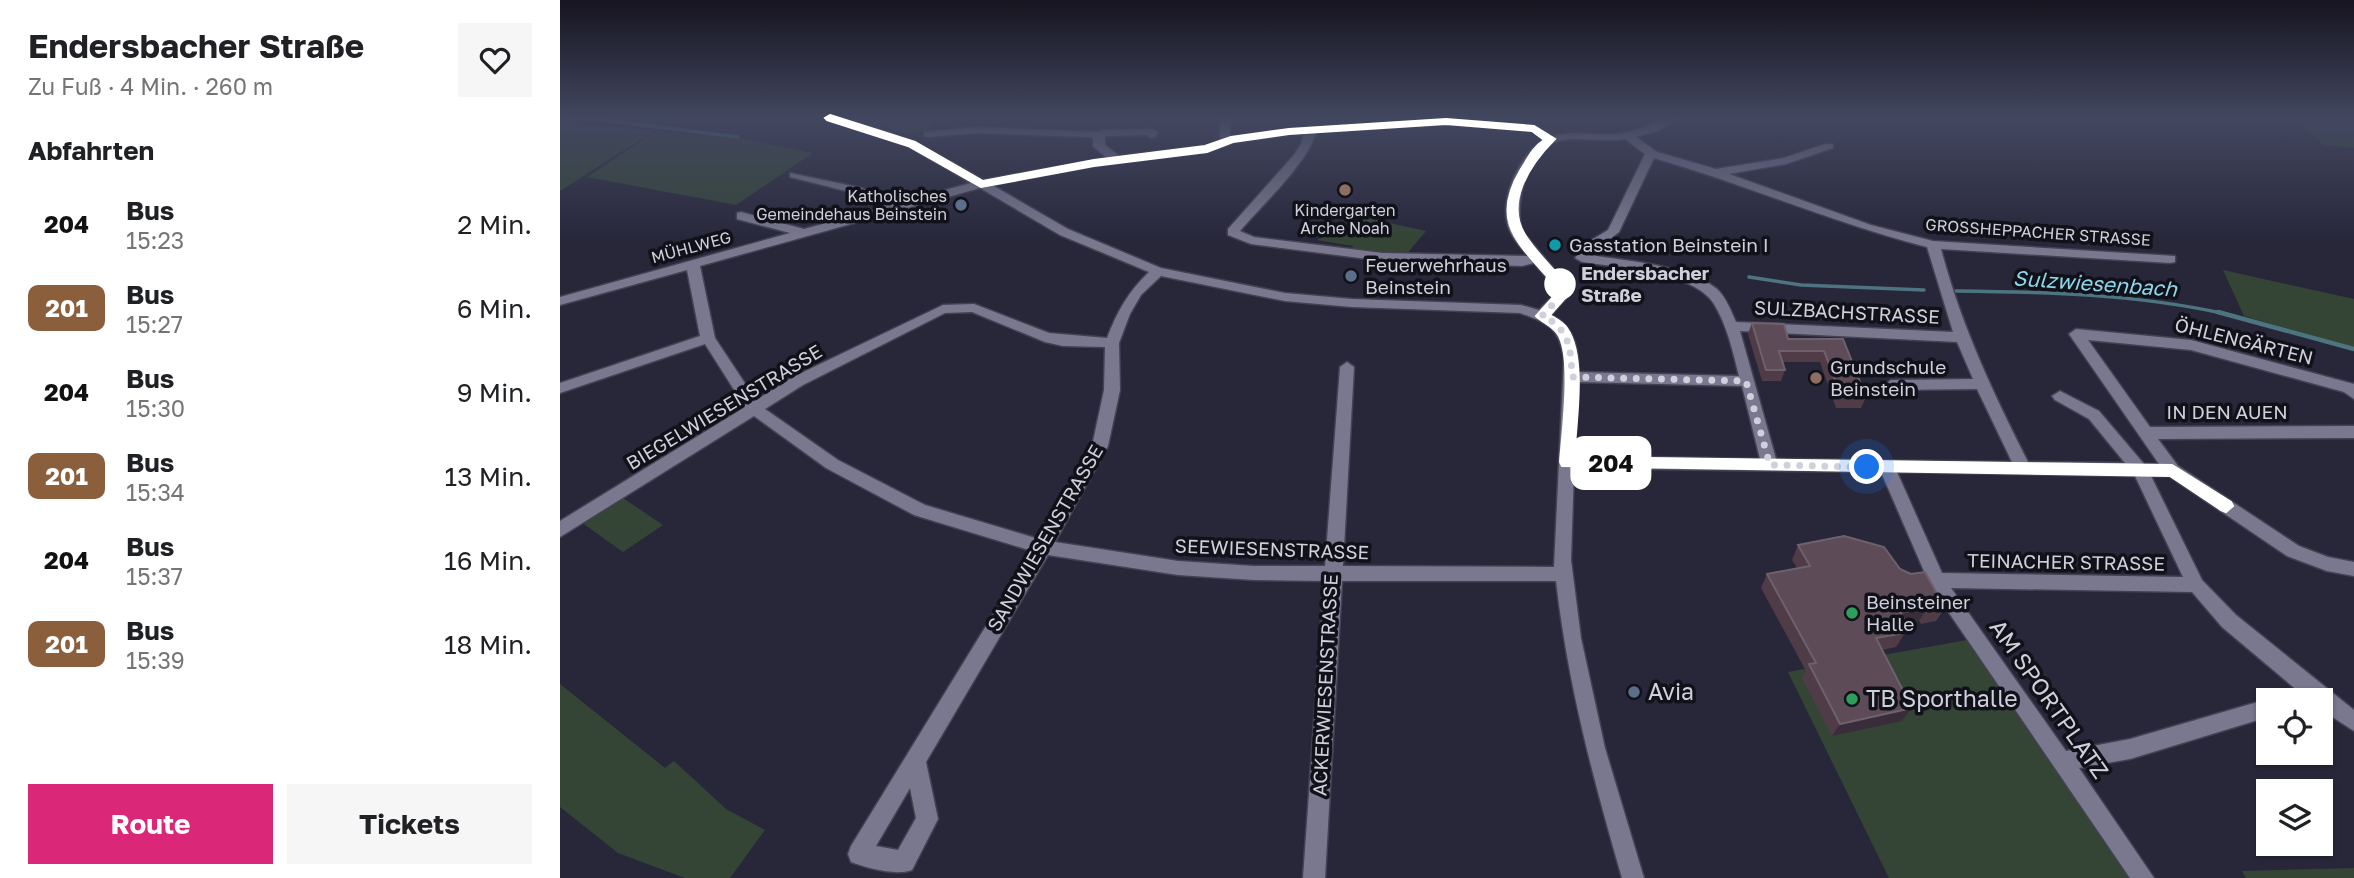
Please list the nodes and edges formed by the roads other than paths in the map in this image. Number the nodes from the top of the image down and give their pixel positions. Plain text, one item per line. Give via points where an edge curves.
1 (938, 159) edge
2 (1124, 159) edge
3 (1296, 159) edge
4 (1532, 159) edge
5 (1647, 159) edge
6 (1670, 159) edge
7 (1794, 159) edge
8 (1116, 160) joint
9 (1714, 172) junction
10 (794, 175) dead end
11 (981, 184) junction
12 (892, 209) junction
13 (741, 216) dead end
14 (805, 233) junction
15 (1933, 245) junction
16 (1538, 258) junction
17 (2170, 259) dead end
18 (693, 265) junction
19 (1158, 271) junction
20 (560, 301) edge
21 (1542, 316) junction
22 (1731, 326) junction
23 (1961, 337) junction
24 (708, 338) junction
25 (1112, 343) junction
26 (1346, 367) dead end
27 (1572, 377) junction
28 (1746, 381) junction
29 (1984, 384) junction
30 (1891, 385) dead end
31 (560, 388) edge
32 (2354, 394) edge
33 (2060, 396) dead end
34 (753, 408) junction
35 (2354, 432) edge
36 (2146, 433) junction
37 (1567, 462) junction
38 (1770, 465) junction
39 (1887, 467) junction
40 (2024, 469) junction
41 (2172, 470) junction
42 (2141, 471) junction
43 (560, 530) edge
44 (1043, 547) junction
45 (2354, 569) edge
46 (1332, 573) junction
47 (1564, 574) junction
48 (1936, 580) junction
49 (2196, 585) junction
50 (2298, 688) edge
51 (2333, 711) edge
52 (2256, 712) edge
53 (2354, 722) edge
54 (915, 759) dead end
55 (2063, 761) junction
56 (1314, 878) edge
57 (1633, 878) edge
58 (2143, 878) edge

1 - 11 street
2 - 8 street, MÜHLWEG
3 - 16 street via 1232,232 1251,240 1383,257 1522,262
4 - 16 street via 1518,183 1511,211 1516,231
5 - 22 street via 1613,232 1582,258 1692,281 1712,292
6 - 9 street, GROSSHEPPACHER STRASSE
7 - 9 street
8 - 11 street, MÜHLWEG
9 - 15 street, GROSSHEPPACHER STRASSE via 1867,228
10 - 12 street via 865,192
11 - 12 street, MÜHLWEG
11 - 19 street via 1064,232
12 - 14 street, MÜHLWEG
13 - 14 street
14 - 18 street, MÜHLWEG
15 - 17 street, GROSSHEPPACHER STRASSE
15 - 23 street
16 - 21 street via 1562,290
18 - 20 street, MÜHLWEG
18 - 24 street, SEEWIESENSTRASSE
19 - 21 street via 1285,297 1501,307
19 - 25 street, SANDWIESENSTRASSE via 1136,292
21 - 27 street via 1565,334
22 - 23 street, SULZBACHSTRASSE
22 - 28 street
23 - 29 street
24 - 31 street
24 - 34 street, SEEWIESENSTRASSE
25 - 34 street, BIEGELWIESENSTRASSE via 1063,341 974,308 943,309
25 - 44 street, SANDWIESENSTRASSE via 1112,390 1100,446
26 - 46 street, ACKERWIESENSTRASSE
27 - 28 street
27 - 37 street
28 - 38 street
29 - 30 street
29 - 40 street
32 - 36 street, ÖHLENGÄRTEN via 2349,388 2191,345 2076,334
33 - 42 street via 2094,415
34 - 43 street, BIEGELWIESENSTRASSE
34 - 44 street, SEEWIESENSTRASSE via 832,464 920,510
35 - 36 street, IN DEN AUEN
36 - 41 street, IN DEN AUEN
37 - 38 street
37 - 47 street
38 - 39 street
39 - 40 street
39 - 48 street, AM SPORTPLATZ
40 - 42 street
41 - 42 street
41 - 45 street, IN DEN AUEN via 2293,551
42 - 49 street
44 - 46 street, SEEWIESENSTRASSE via 1178,568
44 - 54 street, SANDWIESENSTRASSE
46 - 47 street, SEEWIESENSTRASSE
46 - 56 street, ACKERWIESENSTRASSE
47 - 57 street via 1595,748
48 - 49 street, TEINACHER STRASSE
48 - 55 street, AM SPORTPLATZ
49 - 50 street
51 - 53 street
52 - 55 street via 2130,749
55 - 58 street, AM SPORTPLATZ

